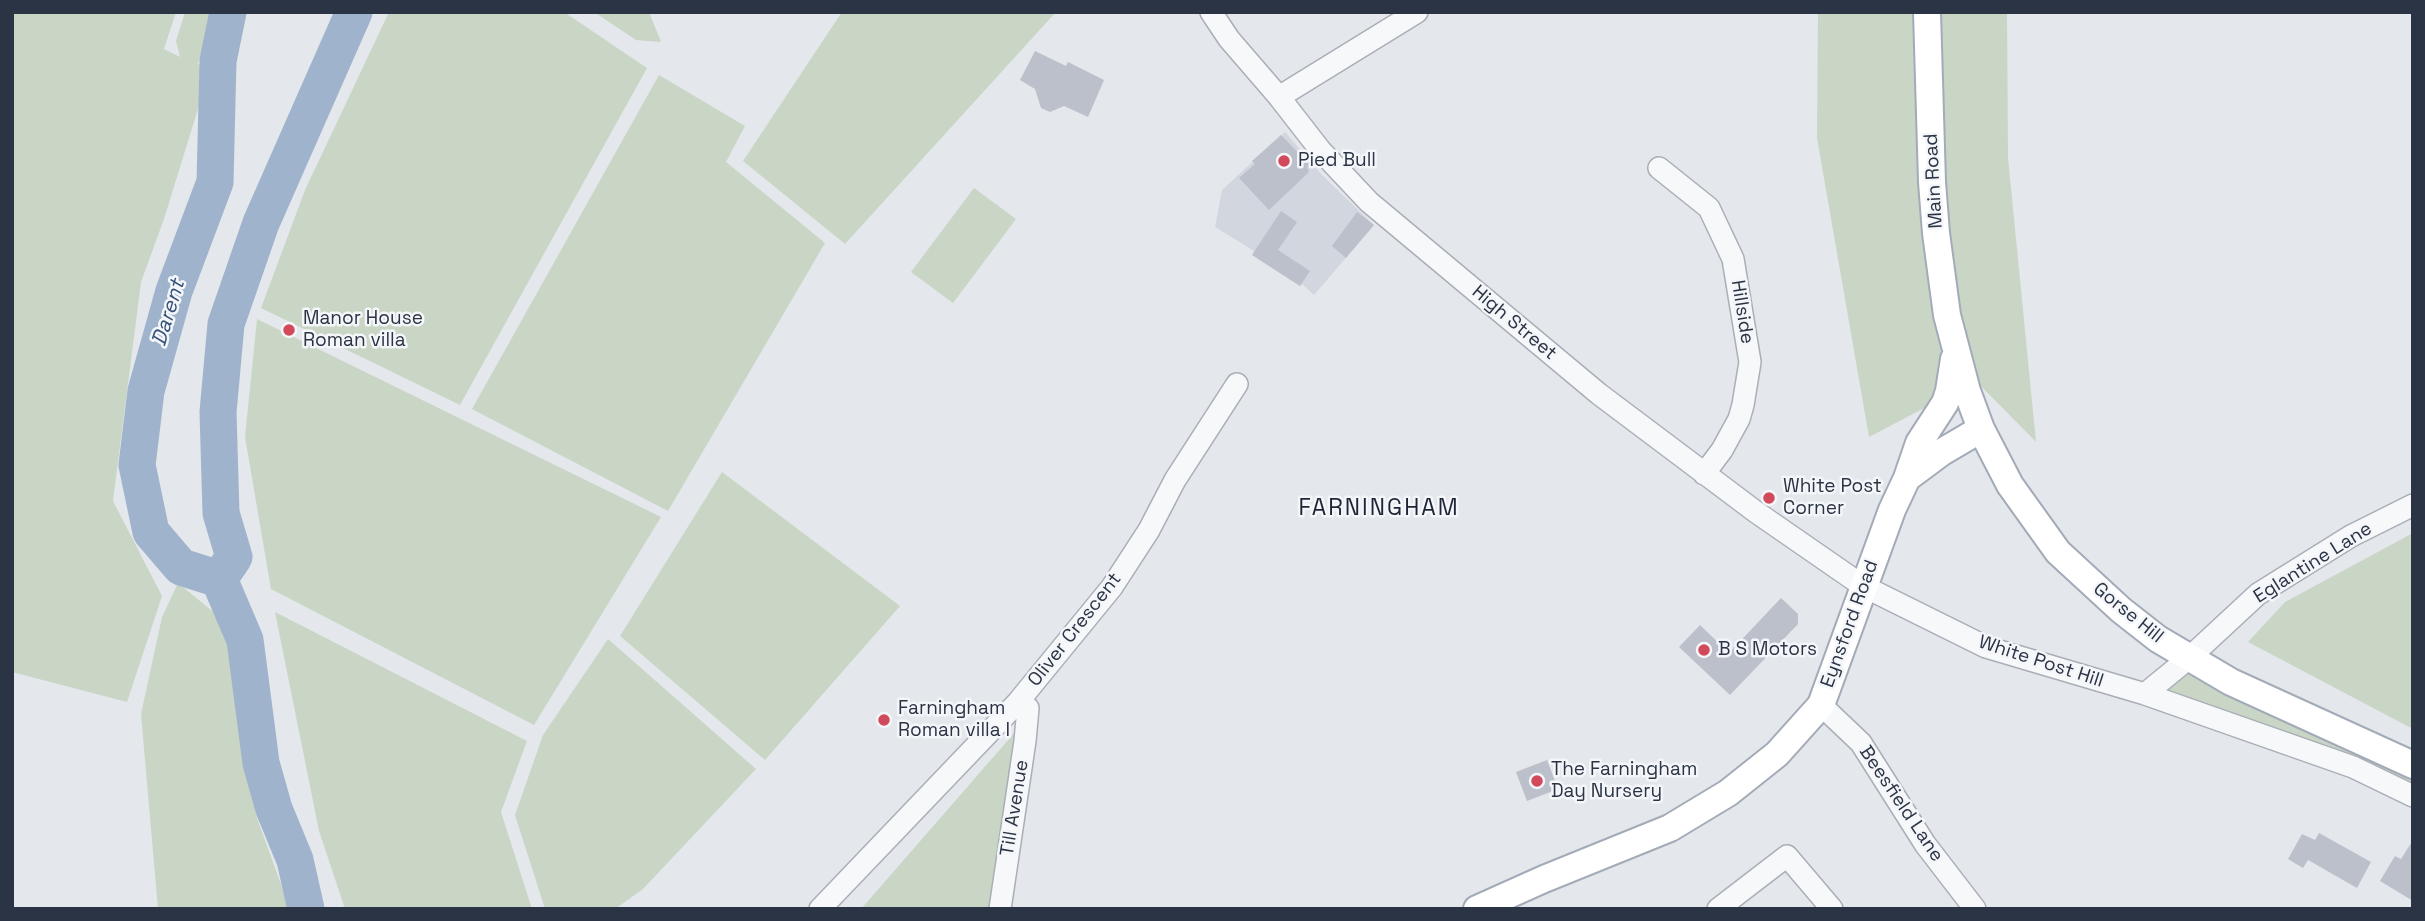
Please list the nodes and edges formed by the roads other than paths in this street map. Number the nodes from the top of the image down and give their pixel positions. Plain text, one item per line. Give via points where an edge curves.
1 (1211, 12) edge
2 (1417, 12) edge
3 (1927, 12) edge
4 (1279, 97) junction
5 (1659, 168) dead end
6 (1955, 348) junction
7 (1237, 384) dead end
8 (1981, 429) junction
9 (1704, 474) junction
10 (1907, 478) junction
11 (2413, 505) edge
12 (1864, 586) junction
13 (2189, 658) junction
14 (2145, 694) junction
15 (1821, 705) junction
16 (1028, 708) dead end
17 (2413, 765) edge
18 (2413, 796) edge
19 (820, 909) edge
20 (1000, 909) edge
21 (1477, 909) edge
22 (1718, 909) edge
23 (1832, 909) edge
24 (1975, 909) edge

1 - 4 street, High Street
2 - 4 street
3 - 6 main road, Main Road via 1936,233
4 - 9 street, High Street via 1335,168 1369,202 1599,394
5 - 9 street, Hillside via 1709,208 1733,259 1750,362 1739,419
6 - 8 main road, Gorse Hill
6 - 10 main road, Eynsford Road via 1945,403 1919,443
7 - 19 street, Oliver Crescent via 1112,587 1018,702
8 - 10 main road, Eynsford Road
8 - 13 main road, Gorse Hill via 2010,485 2058,551 2121,610
9 - 12 street, High Street
10 - 12 main road, Eynsford Road
11 - 13 street, Eglantine Lane via 2351,536 2258,594
12 - 14 street, White Post Hill via 1986,647
12 - 15 main road, Eynsford Road
13 - 14 street
13 - 17 main road, Gorse Hill via 2265,699
14 - 18 street, White Post Hill via 2353,768
15 - 21 main road, Eynsford Road via 1777,754 1728,793 1670,828
15 - 24 street, Beesfield Lane via 1861,743 1925,844
16 - 20 street, Till Avenue
22 - 23 street via 1787,856

